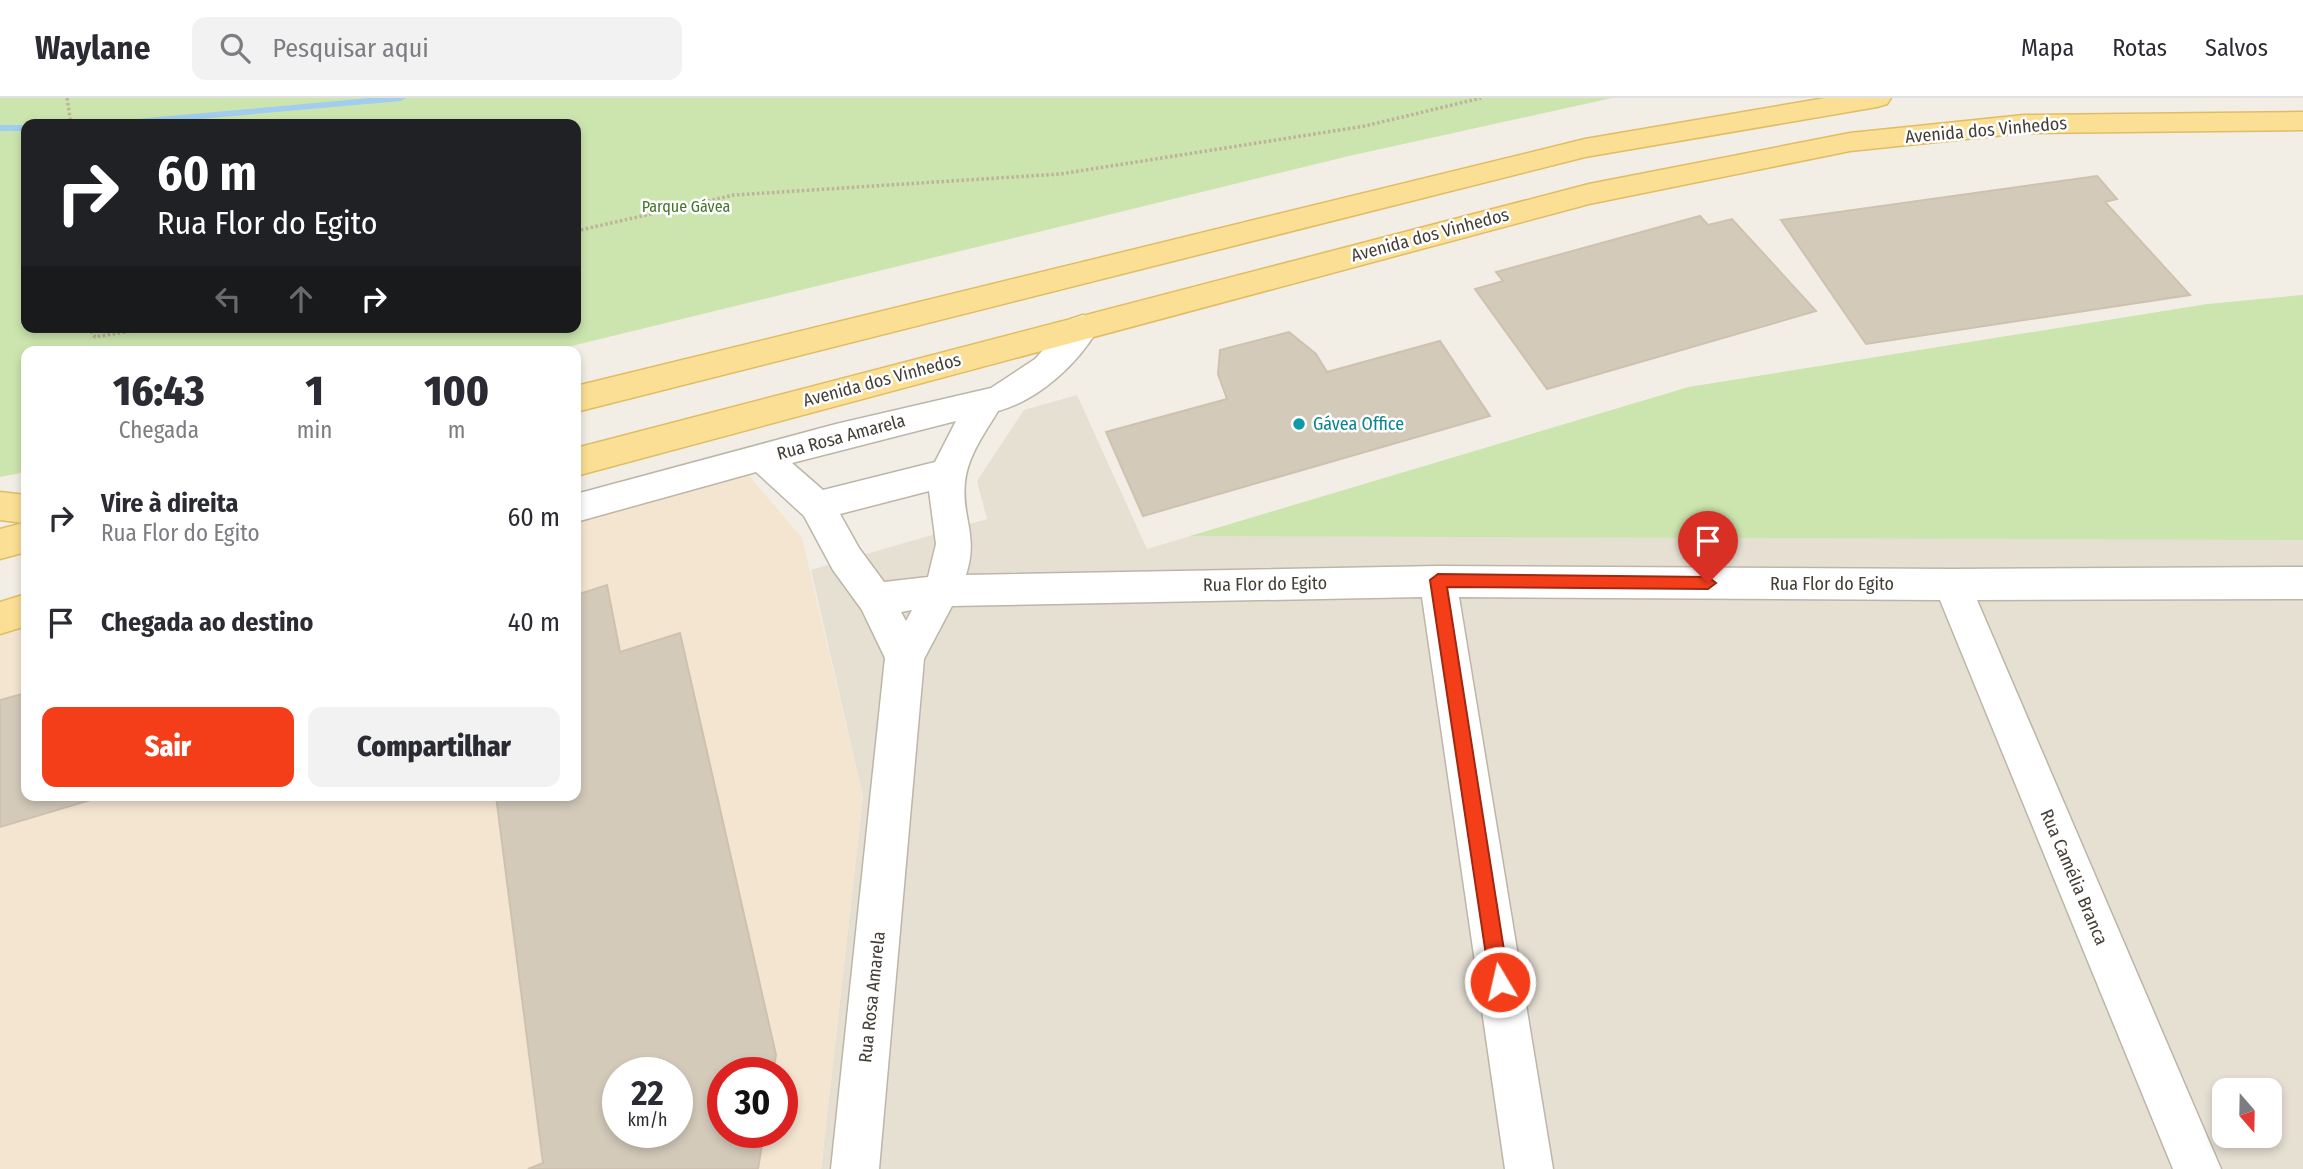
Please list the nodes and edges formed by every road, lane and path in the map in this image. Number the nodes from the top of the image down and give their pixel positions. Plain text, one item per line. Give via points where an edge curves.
1 (66, 98) edge
2 (1480, 98) edge
3 (1877, 98) edge
4 (2194, 98) edge
5 (69, 119) edge
6 (2303, 121) edge
7 (2024, 124) junction
8 (581, 230) edge
9 (1083, 327) junction
10 (92, 333) edge
11 (131, 333) edge
12 (714, 364) junction
13 (581, 398) edge
14 (986, 401) junction
15 (581, 407) edge
16 (762, 457) junction
17 (581, 461) edge
18 (949, 472) junction
19 (0, 506) edge
20 (817, 506) junction
21 (581, 507) edge
22 (21, 508) edge
23 (21, 538) edge
24 (0, 544) edge
25 (1438, 580) junction
26 (2303, 583) edge
27 (1952, 585) junction
28 (941, 592) junction
29 (875, 599) junction
30 (21, 612) edge
31 (0, 618) edge
32 (905, 659) junction
33 (855, 1169) edge
34 (1528, 1169) edge
35 (2197, 1169) edge

1 - 5 path
2 - 8 path via 1365,126 1087,170 734,195
3 - 12 main road via 1585,148
4 - 7 main road
6 - 7 main road, Avenida dos Vinhedos
7 - 9 main road, Avenida dos Vinhedos via 1850,142 1588,194
9 - 14 street, Rua Rosa Amarela via 1047,368 1001,398
9 - 17 main road, Avenida dos Vinhedos
10 - 11 path via 95,337
12 - 13 main road
12 - 15 main road
14 - 16 street, Rua Rosa Amarela
14 - 18 street
16 - 20 street
16 - 21 street, Rua Rosa Amarela
18 - 20 street
18 - 28 street, Rua Rosa Amarela via 947,495 956,528 953,560
19 - 22 main road
20 - 29 street
23 - 24 main road
25 - 27 street, Rua Flor do Egito
25 - 28 street, Rua Flor do Egito
25 - 34 street
26 - 27 street, Rua Flor do Egito
27 - 35 street, Rua Camélia Branca
28 - 29 street, Rua Flor do Egito
28 - 32 street, Rua Rosa Amarela
29 - 32 street
30 - 31 main road
32 - 33 street, Rua Rosa Amarela

